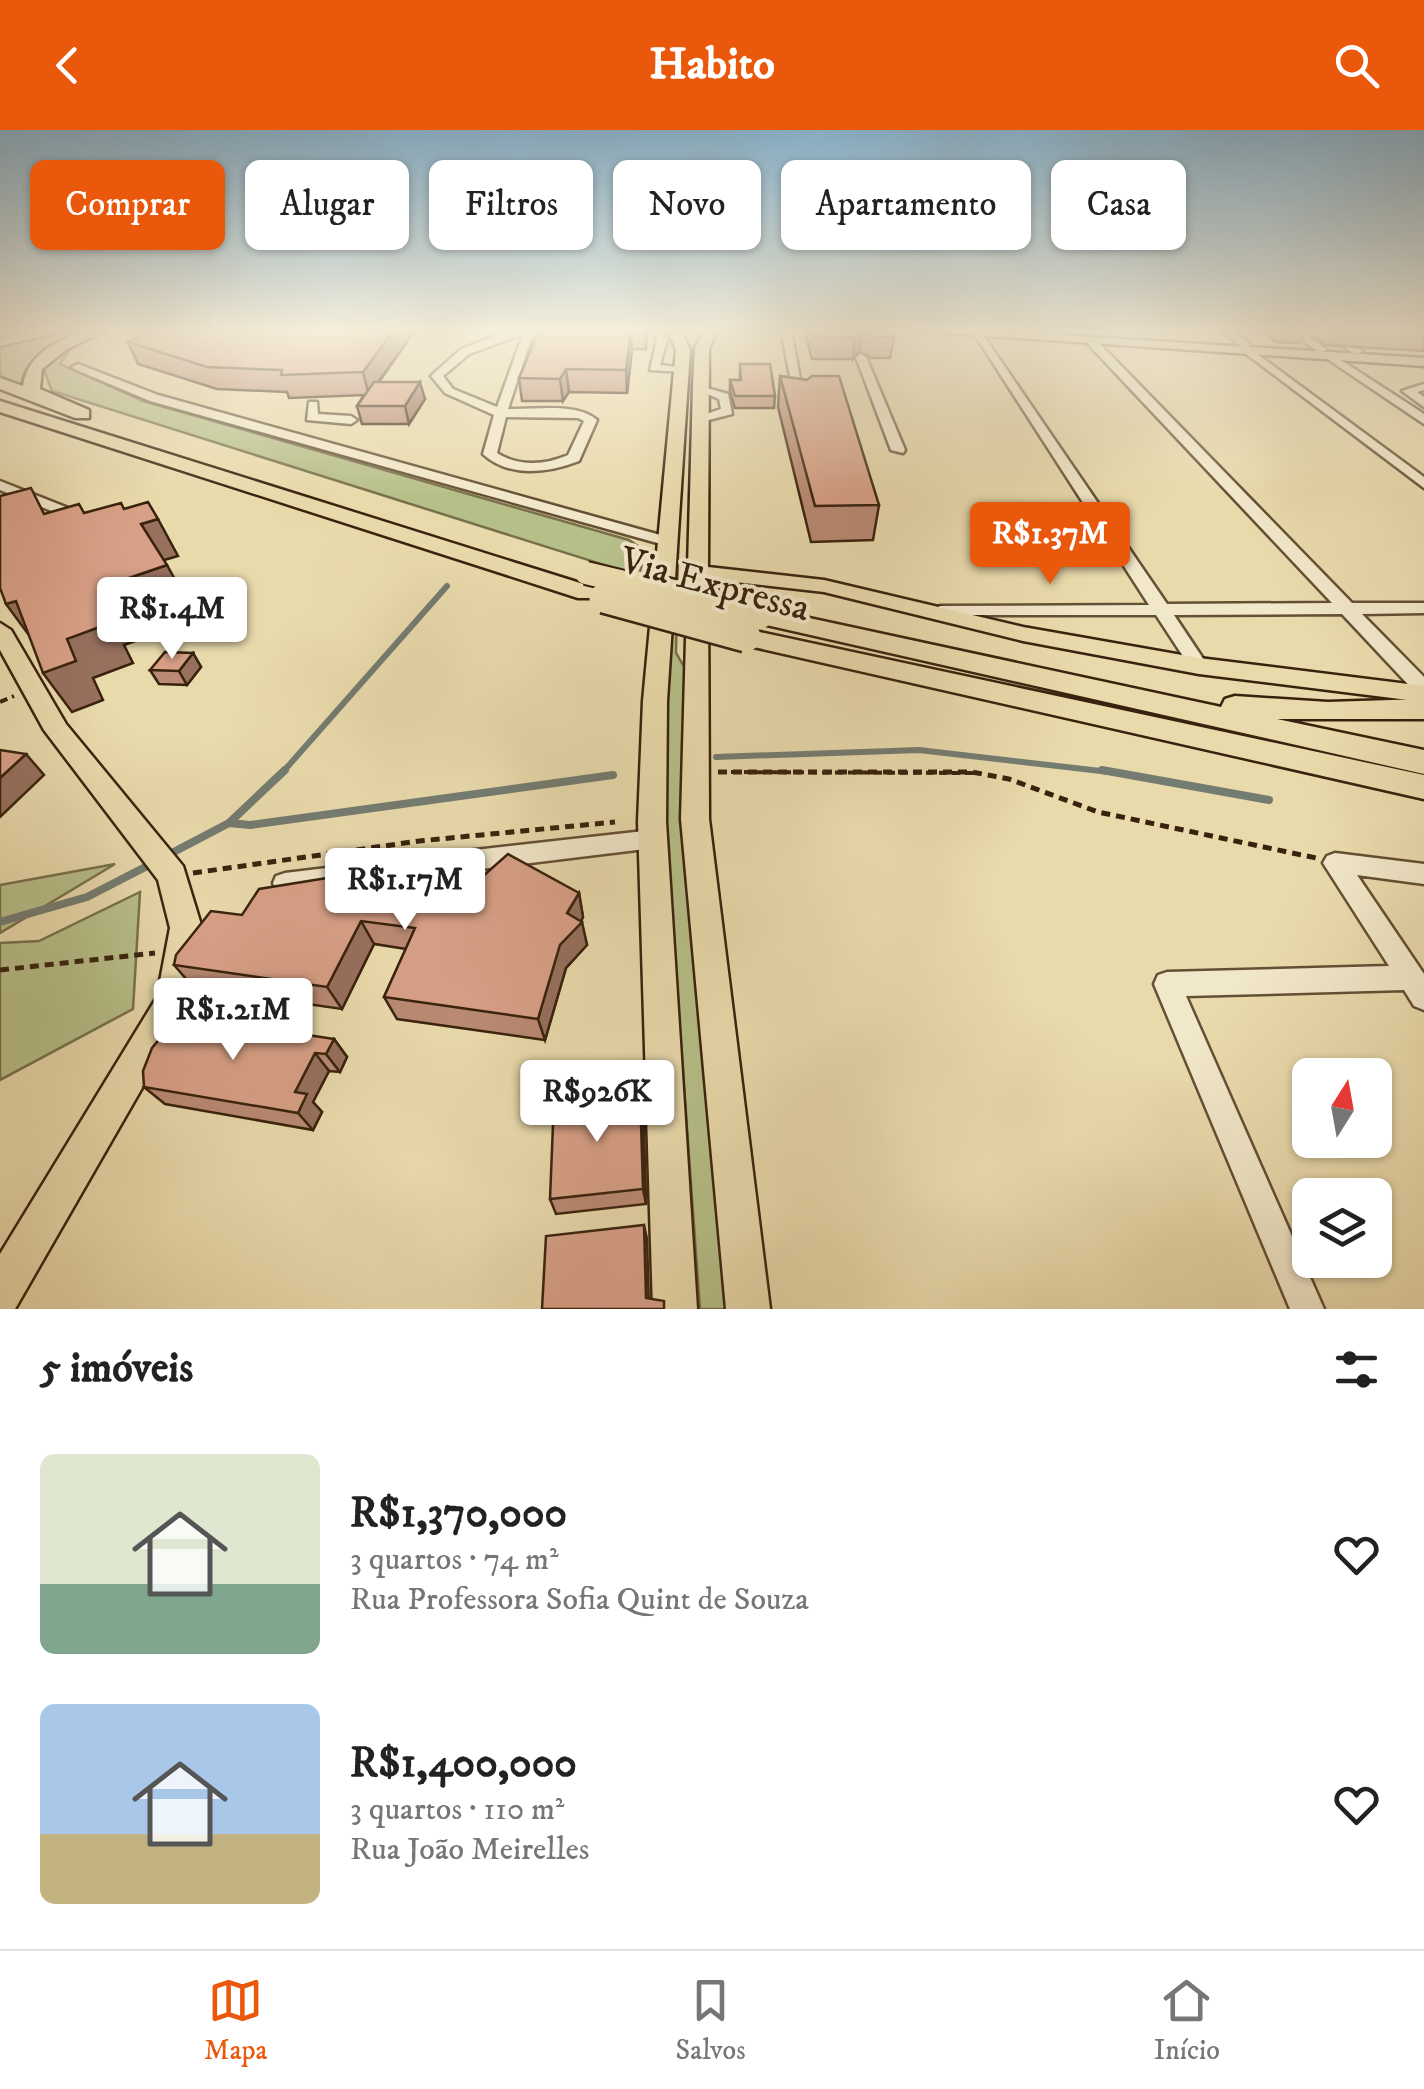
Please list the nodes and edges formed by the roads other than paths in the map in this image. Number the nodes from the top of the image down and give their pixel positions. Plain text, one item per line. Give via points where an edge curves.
1 (5, 385) edge
2 (32, 385) edge
3 (122, 385) edge
4 (445, 385) edge
5 (510, 385) edge
6 (690, 385) edge
7 (692, 385) edge
8 (702, 385) edge
9 (798, 385) edge
10 (871, 385) edge
11 (1011, 385) edge
12 (1135, 385) edge
13 (1295, 385) edge
14 (1373, 385) edge
15 (1424, 387) edge
16 (39, 398) junction
17 (1424, 403) edge
18 (312, 405) dead end
19 (0, 406) edge
20 (359, 406) edge
21 (802, 406) edge
22 (501, 413) junction
23 (0, 415) edge
24 (351, 420) junction
25 (700, 420) junction
26 (1424, 420) edge
27 (77, 433) junction
28 (333, 448) junction
29 (898, 450) dead end
30 (1424, 484) edge
31 (0, 485) edge
32 (109, 530) edge
33 (666, 542) junction
34 (696, 561) junction
35 (586, 583) junction
36 (1348, 608) junction
37 (1424, 608) edge
38 (1161, 610) junction
39 (940, 611) junction
40 (752, 626) junction
41 (0, 630) edge
42 (1199, 666) junction
43 (1424, 691) edge
44 (1098, 692) junction
45 (1424, 710) edge
46 (1424, 762) edge
47 (1415, 786) edge
48 (652, 830) junction
49 (1424, 874) edge
50 (285, 882) edge
51 (1418, 988) edge
52 (0, 1294) edge
53 (675, 1309) edge
54 (748, 1309) edge
55 (1308, 1309) edge

1 - 16 highway, Via Expressa
2 - 16 highway
3 - 28 street
4 - 22 street
5 - 22 street
6 - 33 main road
7 - 25 main road
8 - 25 street via 724,397 728,411
9 - 21 street
10 - 29 street
11 - 38 street
12 - 36 street
13 - 30 street
14 - 26 street
15 - 17 street via 1408,391
16 - 35 highway, Via Expressa
18 - 24 street via 311,417
19 - 27 highway, Via Expressa
20 - 24 street
22 - 22 street via 490,454 539,468 574,458 591,420 581,414
23 - 27 highway
24 - 28 street
25 - 34 main road
27 - 35 highway, Via Expressa
28 - 33 street
31 - 32 street
33 - 34 main road
33 - 48 main road
34 - 39 main road
34 - 54 main road via 693,772
35 - 40 highway, Via Expressa, bridge
36 - 37 street
36 - 38 street
36 - 43 street
38 - 39 street
38 - 42 street
39 - 42 main road via 1022,634
40 - 44 highway, Via Expressa
40 - 47 highway, Via Expressa
41 - 52 main road via 57,730 174,879 186,928 173,1002
42 - 43 main road
44 - 45 highway via 1280,710
44 - 46 highway, Via Expressa
48 - 50 street
48 - 53 main road
49 - 51 street via 1335,863
51 - 55 street via 1168,984

